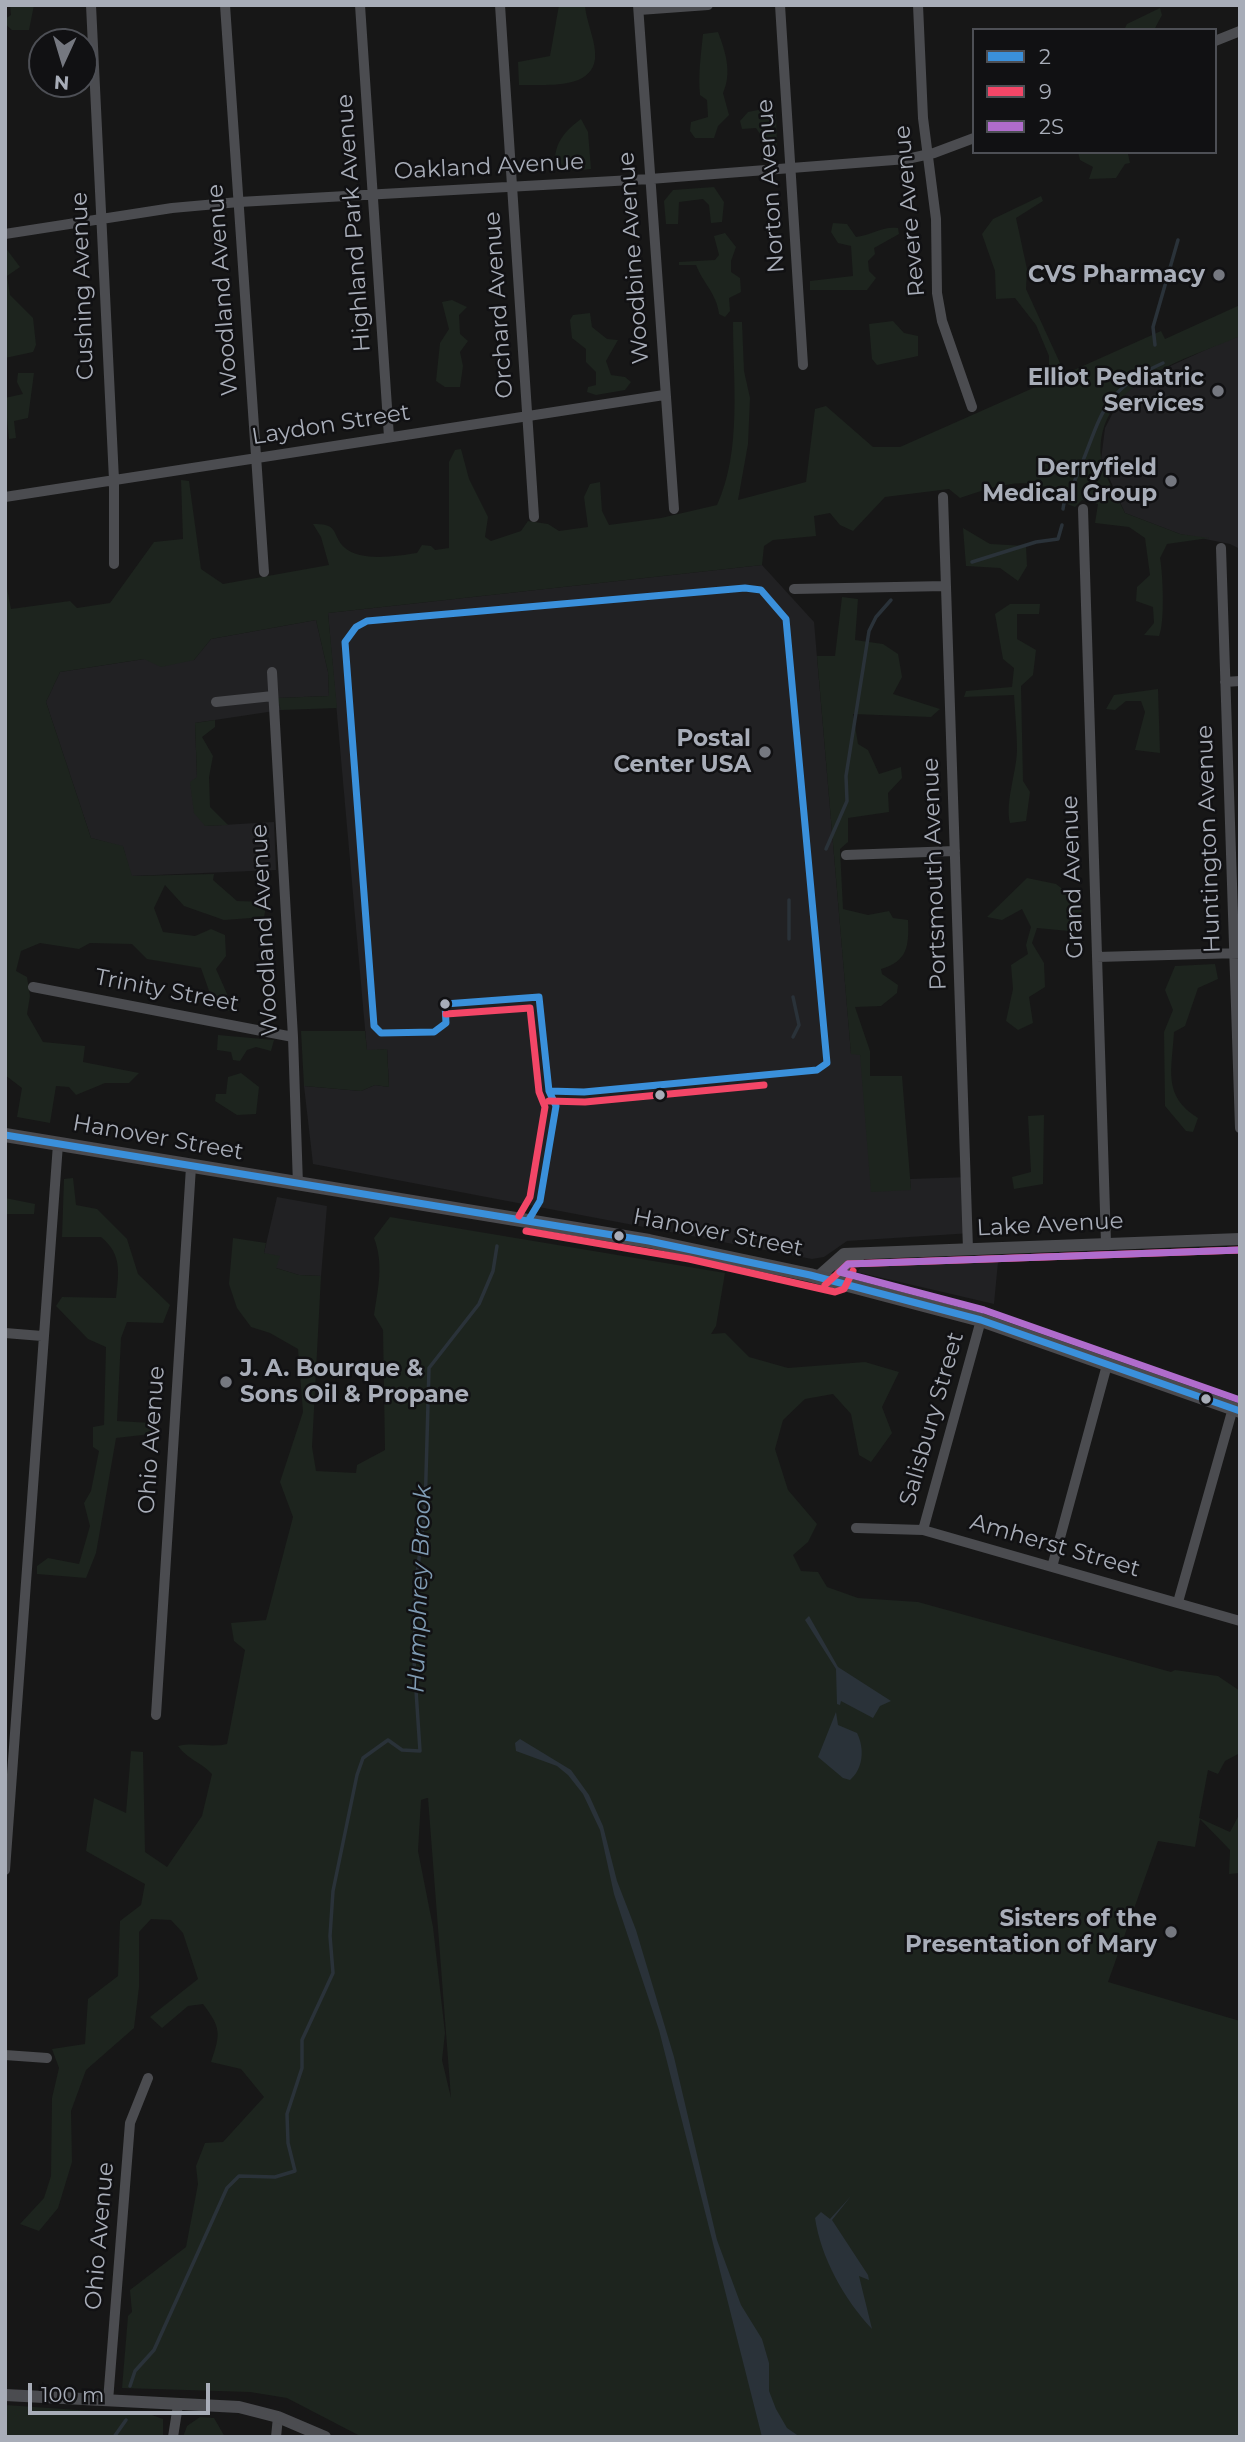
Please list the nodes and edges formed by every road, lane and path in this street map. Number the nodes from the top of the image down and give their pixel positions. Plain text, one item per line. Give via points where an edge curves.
1 (91, 5) edge
2 (225, 5) edge
3 (360, 5) edge
4 (500, 5) edge
5 (708, 5) edge
6 (780, 5) edge
7 (918, 5) edge
8 (638, 8) edge
9 (1240, 31) edge
10 (1217, 40) edge
11 (972, 139) edge
12 (926, 155) junction
13 (790, 170) junction
14 (650, 179) junction
15 (512, 186) junction
16 (373, 195) junction
17 (239, 202) junction
18 (102, 218) junction
19 (5, 234) edge
20 (803, 365) dead end
21 (664, 395) junction
22 (972, 407) dead end
23 (528, 416) junction
24 (389, 438) junction
25 (254, 458) junction
26 (114, 480) junction
27 (5, 497) edge
28 (943, 497) dead end
29 (674, 509) dead end
30 (1083, 509) dead end
31 (534, 517) dead end
32 (1221, 548) dead end
33 (114, 564) dead end
34 (264, 572) dead end
35 (946, 586) junction
36 (794, 589) dead end
37 (272, 672) dead end
38 (1240, 681) edge
39 (1225, 682) junction
40 (273, 696) junction
41 (216, 702) dead end
42 (956, 851) junction
43 (846, 855) dead end
44 (1237, 953) edge
45 (1097, 957) junction
46 (33, 987) dead end
47 (293, 1037) junction
48 (1240, 1128) edge
49 (5, 1135) edge
50 (58, 1144) junction
51 (191, 1167) junction
52 (298, 1185) junction
53 (1240, 1239) edge
54 (1106, 1243) junction
55 (968, 1249) junction
56 (862, 1254) junction
57 (818, 1277) junction
58 (835, 1282) junction
59 (981, 1320) junction
60 (5, 1333) edge
61 (42, 1336) junction
62 (1107, 1365) junction
63 (1236, 1410) edge
64 (856, 1528) dead end
65 (923, 1530) junction
66 (1052, 1567) junction
67 (1178, 1602) junction
68 (1240, 1621) edge
69 (156, 1715) dead end
70 (5, 1870) edge
71 (5, 2055) edge
72 (47, 2058) dead end
73 (148, 2078) dead end
74 (5, 2395) edge
75 (108, 2401) junction
76 (178, 2405) junction
77 (278, 2417) junction
78 (173, 2437) edge
79 (276, 2437) edge
80 (325, 2437) edge

1 - 18 street, Cushing Avenue
2 - 17 street, Woodland Avenue
3 - 16 street, Highland Park Avenue
4 - 15 street, Orchard Avenue
5 - 8 street
6 - 13 street, Norton Avenue
7 - 12 street, Revere Avenue
8 - 14 street, Woodbine Avenue
9 - 10 street
11 - 12 street, Oakland Avenue
12 - 13 street, Oakland Avenue
12 - 22 street, Revere Avenue via 936,219 939,307
13 - 14 street, Oakland Avenue
13 - 20 street, Norton Avenue
14 - 15 street, Oakland Avenue
14 - 21 street, Woodbine Avenue
15 - 16 street, Oakland Avenue
15 - 23 street, Orchard Avenue
16 - 17 street, Oakland Avenue
16 - 24 street, Highland Park Avenue
17 - 18 street, Oakland Avenue
17 - 25 street, Woodland Avenue
18 - 19 street, Oakland Avenue
18 - 26 street, Cushing Avenue
21 - 23 street, Laydon Street
21 - 29 street, Woodbine Avenue
23 - 24 street, Laydon Street
23 - 31 street, Orchard Avenue
24 - 25 street, Laydon Street
25 - 26 street, Laydon Street
25 - 34 street, Woodland Avenue
26 - 27 street, Laydon Street
26 - 33 street, Cushing Avenue
28 - 35 street, Portsmouth Avenue
30 - 45 street, Grand Avenue
32 - 39 street, Huntington Avenue
35 - 36 street
35 - 42 street, Portsmouth Avenue
37 - 40 street, Woodland Avenue
38 - 39 street
39 - 44 street, Huntington Avenue
40 - 41 street
40 - 47 street, Woodland Avenue
42 - 43 street
42 - 55 street, Portsmouth Avenue
44 - 45 street
44 - 48 street, Huntington Avenue
45 - 54 street, Grand Avenue
46 - 47 street, Trinity Street
47 - 52 street, Woodland Avenue
49 - 50 main road, Hanover Street
50 - 51 main road, Hanover Street
50 - 61 street
51 - 52 main road, Hanover Street
51 - 69 street, Ohio Avenue
52 - 57 main road, Hanover Street via 649,1241
53 - 54 street, Lake Avenue
54 - 55 street, Lake Avenue
55 - 56 street, Lake Avenue
56 - 57 street, Lake Avenue via 844,1254
56 - 58 street via 844,1266
57 - 58 main road, Hanover Street
58 - 59 main road, Hanover Street
59 - 62 main road, Hanover Street
59 - 65 street, Salisbury Street
60 - 61 street
61 - 70 street
62 - 63 main road, Hanover Street
62 - 66 street
63 - 67 street
64 - 65 street, Amherst Street
65 - 66 street, Amherst Street
66 - 67 street, Amherst Street
67 - 68 street, Amherst Street
71 - 72 street
73 - 75 street, Ohio Avenue via 130,2123
74 - 75 street
75 - 76 street
76 - 77 street via 239,2407
76 - 78 street
77 - 79 street
77 - 80 street

